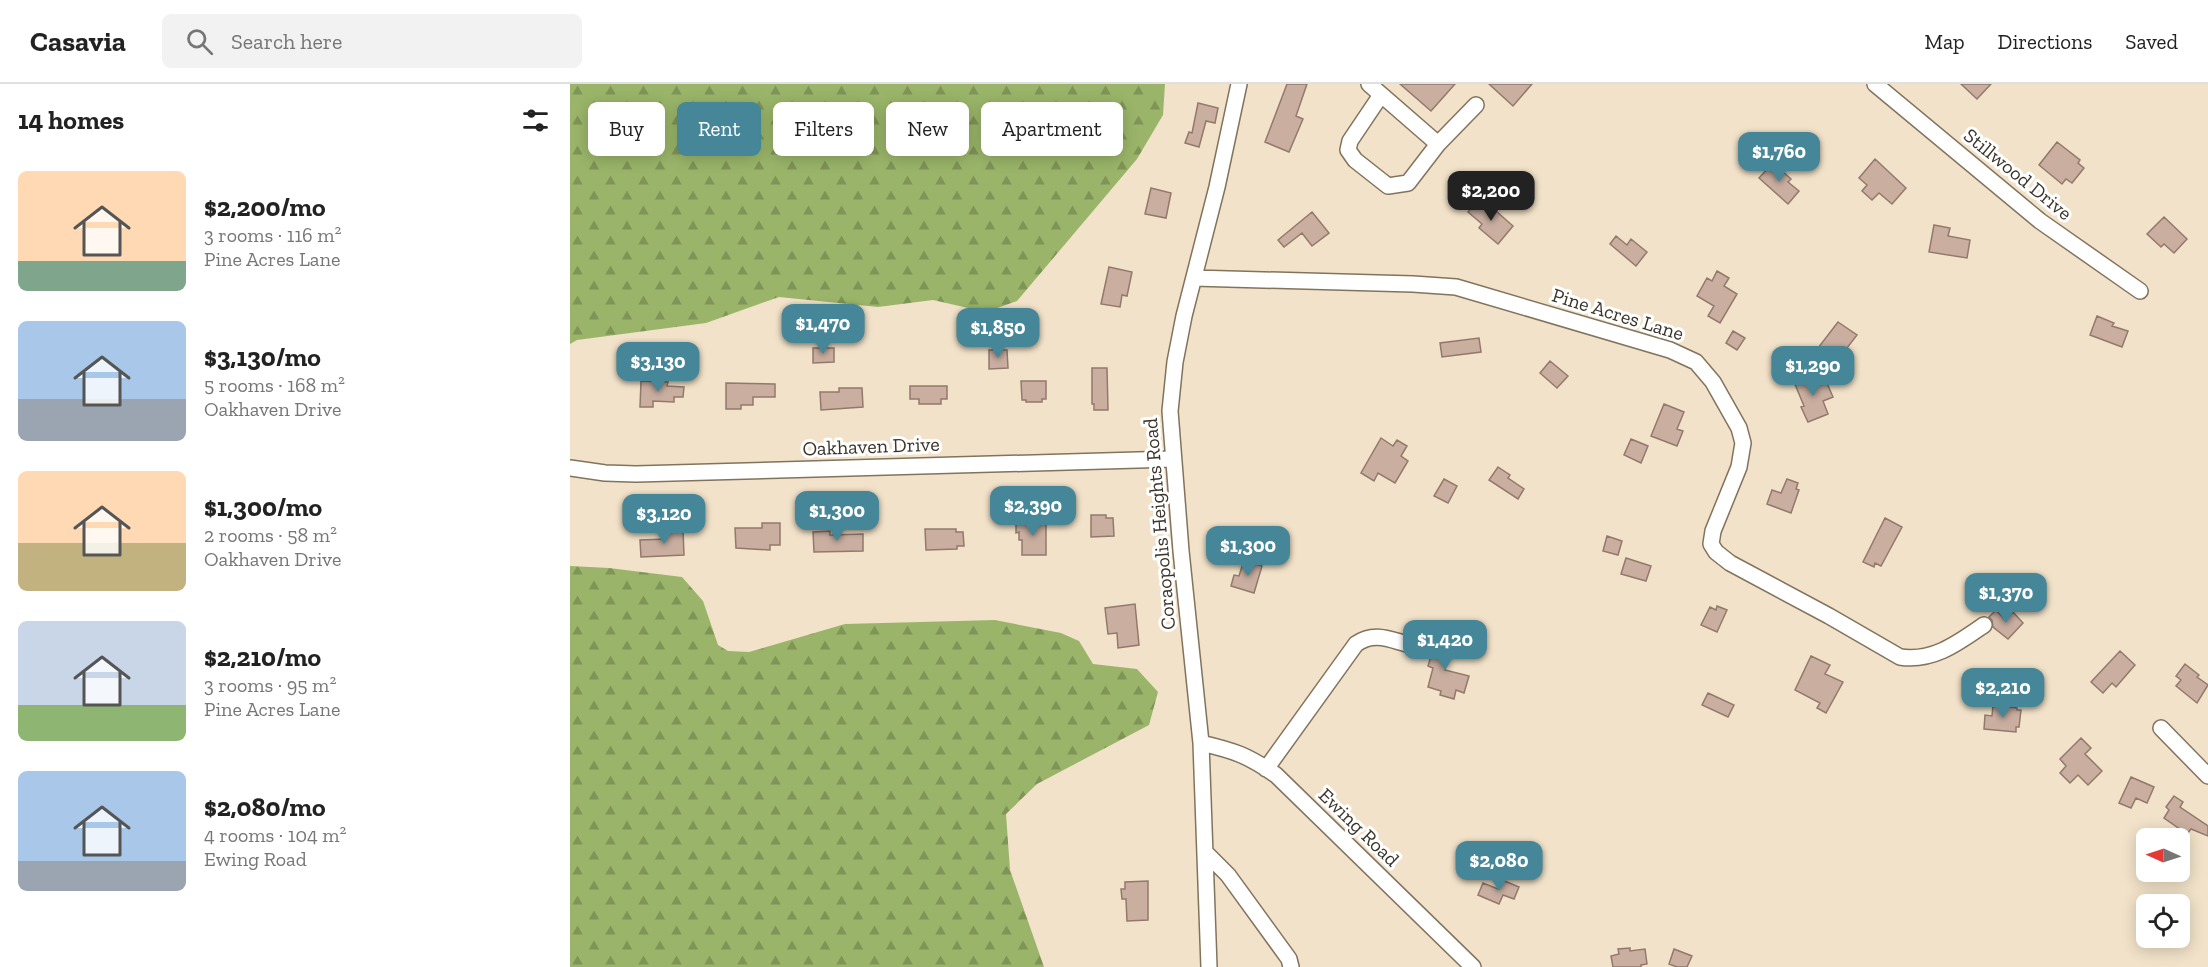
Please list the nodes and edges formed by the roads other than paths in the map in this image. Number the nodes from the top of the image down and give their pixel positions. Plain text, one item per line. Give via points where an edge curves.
1 (1239, 84) edge
2 (1369, 84) edge
3 (1875, 84) edge
4 (1381, 94) junction
5 (1476, 105) dead end
6 (1438, 144) junction
7 (1194, 278) junction
8 (2140, 291) dead end
9 (1173, 459) junction
10 (570, 468) edge
11 (1984, 625) dead end
12 (1411, 645) dead end
13 (2161, 728) dead end
14 (1201, 743) junction
15 (1266, 768) junction
16 (2208, 776) edge
17 (1205, 852) junction
18 (1209, 967) edge
19 (1292, 967) edge
20 (1473, 967) edge

1 - 7 street, Coraopolis Heights Road
2 - 4 street
3 - 8 street, Stillwood Drive via 2040,221
4 - 6 street
4 - 6 street via 1350,141 1348,150 1355,160 1388,186 1408,183
5 - 6 street
7 - 9 street, Coraopolis Heights Road via 1175,362 1170,411
7 - 11 street, Pine Acres Lane via 1456,287 1670,350 1696,362 1713,382 1743,442 1739,467 1713,531 1711,544 1716,552 1900,657 1928,656 1952,647
9 - 10 street, Oakhaven Drive via 636,474
9 - 14 street, Coraopolis Heights Road
12 - 15 street via 1377,636 1356,645
13 - 16 street
14 - 15 street, Ewing Road via 1235,751
14 - 17 street, Coraopolis Heights Road
15 - 20 street, Ewing Road
17 - 18 street, Coraopolis Heights Road
17 - 19 street via 1228,875

